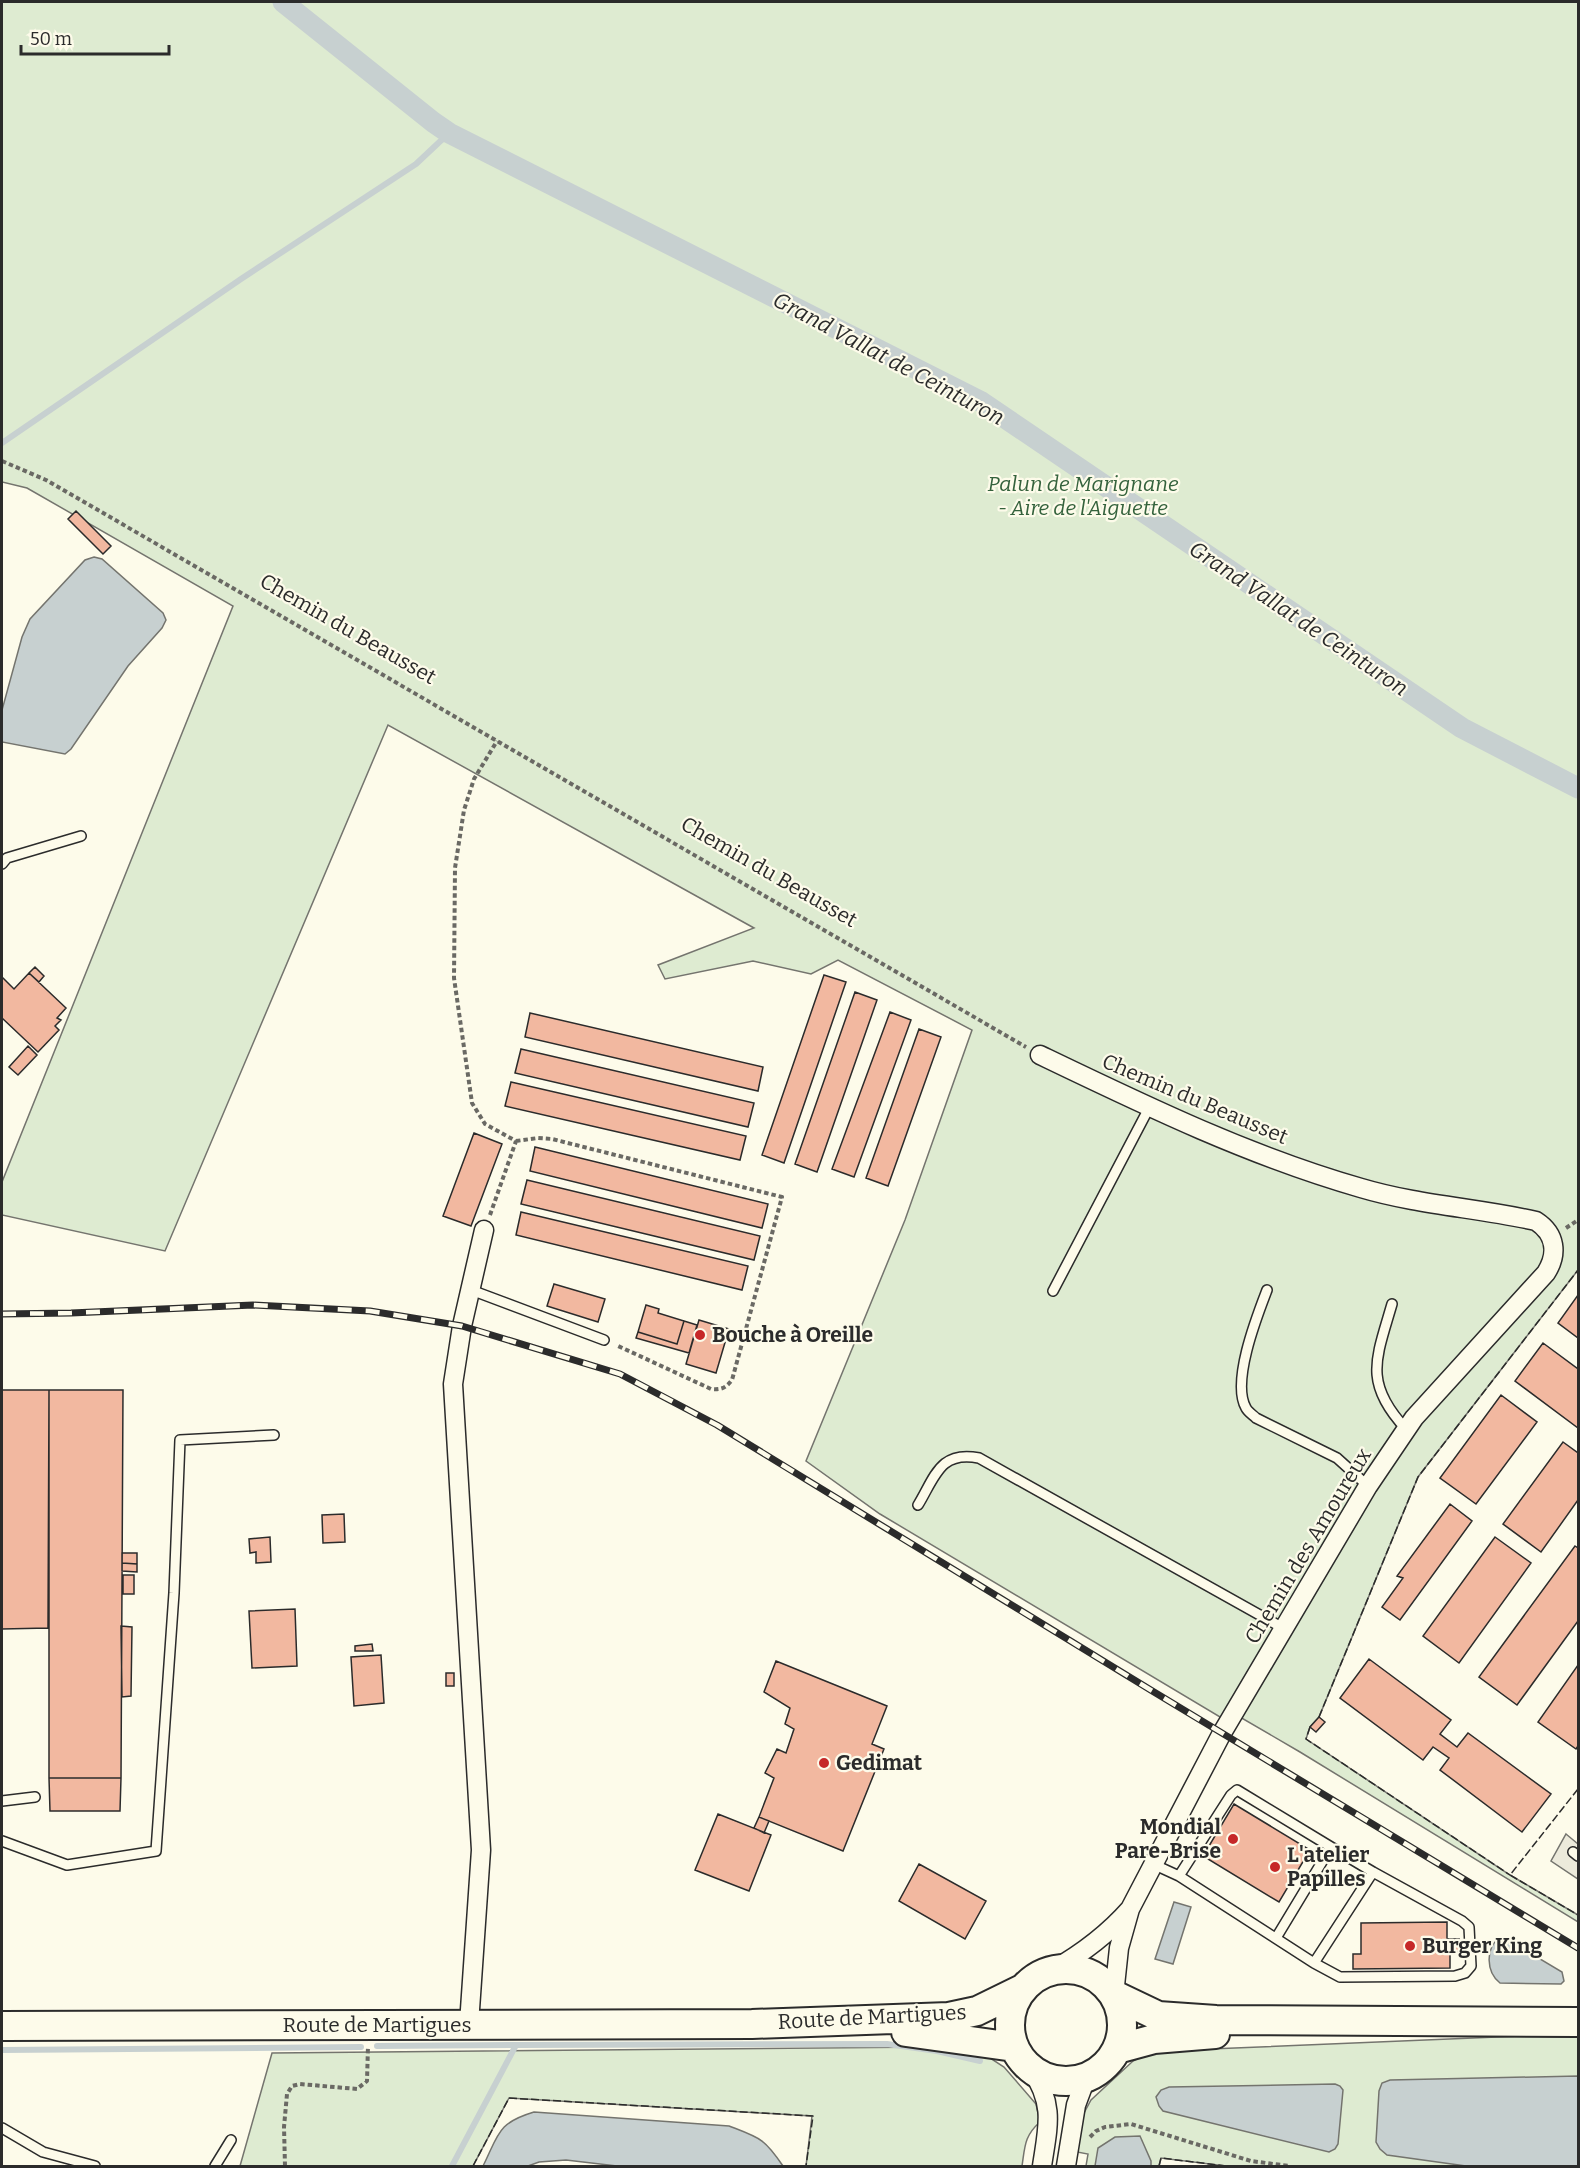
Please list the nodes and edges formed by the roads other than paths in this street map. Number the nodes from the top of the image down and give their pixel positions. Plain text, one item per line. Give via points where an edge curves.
1 (81, 836) dead end
2 (2, 864) edge
3 (1040, 1055) road end
4 (1149, 1108) junction
5 (484, 1230) road end
6 (1550, 1233) joint
7 (471, 1290) junction
8 (1267, 1290) dead end
9 (1053, 1291) dead end
10 (1392, 1304) dead end
11 (604, 1340) road end
12 (1406, 1429) junction
13 (274, 1435) dead end
14 (1368, 1486) junction
15 (918, 1505) dead end
16 (1283, 1628) junction
17 (35, 1797) dead end
18 (2, 1801) edge
19 (2, 1841) edge
20 (1331, 1847) junction
21 (1155, 1866) junction
22 (1373, 1872) junction
23 (1179, 1876) junction
24 (1130, 1909) junction
25 (1276, 1938) junction
26 (1314, 1963) junction
27 (1053, 1970) junction
28 (1024, 1988) junction
29 (1114, 1995) junction
30 (1372, 2022) junction
31 (1578, 2022) edge
32 (469, 2024) junction
33 (752, 2024) junction
34 (2, 2026) edge
35 (1117, 2049) junction
36 (1022, 2058) junction
37 (1086, 2078) junction
38 (2, 2128) edge
39 (231, 2140) dead end
40 (95, 2166) edge
41 (215, 2166) edge
42 (1042, 2166) edge
43 (1066, 2166) edge

1 - 2 lane via 8,858
3 - 4 street, Chemin du Beausset
4 - 6 street, Chemin du Beausset via 1260,1154 1362,1188 1430,1204 1536,1221
4 - 9 lane
5 - 7 street
6 - 12 street, Chemin des Amoureux via 1554,1252 1546,1273
7 - 11 lane
7 - 32 street via 453,1384 481,1850
8 - 14 lane via 1250,1337 1242,1386 1246,1409 1256,1418 1337,1458
10 - 12 lane via 1375,1370 1391,1413
12 - 14 street, Chemin des Amoureux
13 - 19 lane via 180,1440 156,1851 67,1865
14 - 16 street, Chemin des Amoureux
15 - 16 lane via 942,1465 953,1457 979,1458
16 - 21 street, Chemin des Amoureux via 1222,1733
17 - 18 lane
20 - 22 lane
20 - 23 lane via 1237,1790
20 - 25 lane
21 - 23 lane
21 - 24 street, Chemin des Amoureux
22 - 26 lane
22 - 26 lane via 1469,1927 1471,1966 1455,1976 1347,1977
23 - 25 lane
24 - 27 street, Chemin des Amoureux via 1103,1938
24 - 29 street, Chemin des Amoureux via 1119,1948
25 - 26 lane
27 - 28 main road
27 - 29 main road via 1087,1973
28 - 33 main road, Route de Martigues via 977,2011 950,2017
28 - 36 main road via 1015,2001 1010,2032
29 - 30 main road via 1158,2016
29 - 35 main road via 1122,2031
30 - 31 main road
30 - 35 main road via 1154,2039
32 - 33 main road, Route de Martigues
32 - 34 main road, Route de Martigues
33 - 36 main road, Route de Martigues via 918,2033
35 - 37 main road via 1104,2066
36 - 37 main road via 1045,2078
36 - 42 street via 1043,2090 1048,2114
37 - 43 street via 1076,2105
38 - 40 lane via 43,2152
39 - 41 lane

